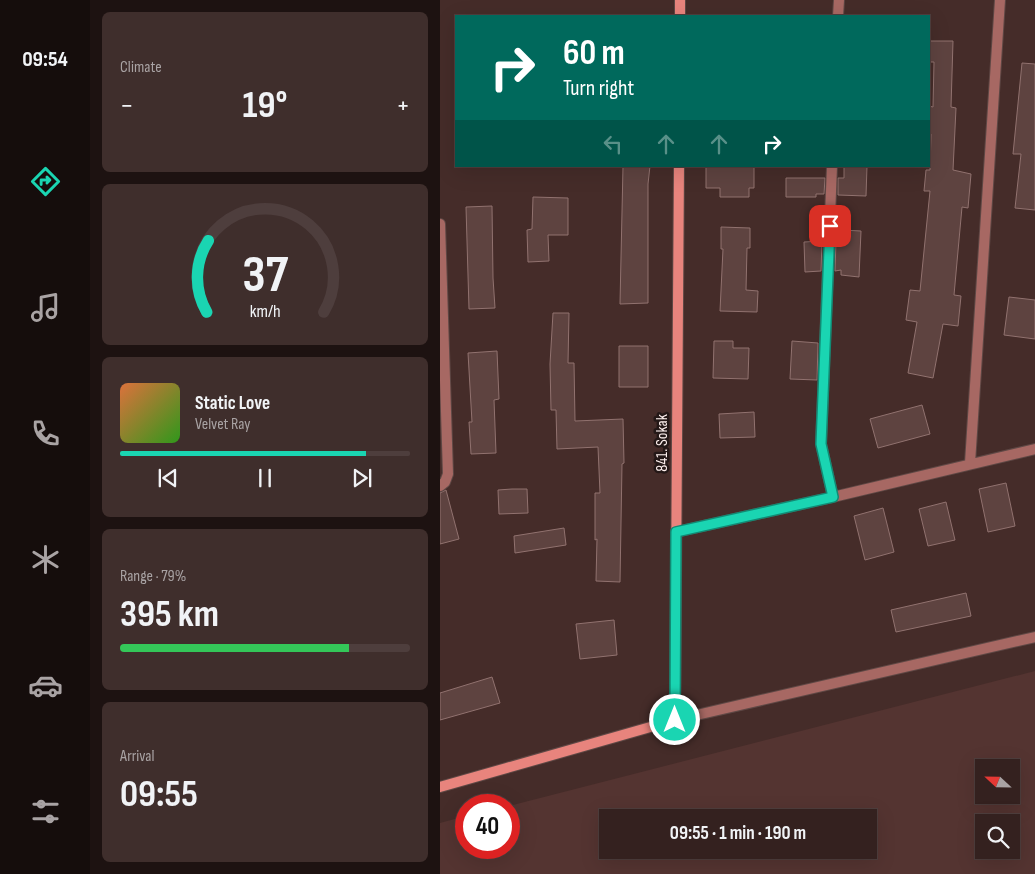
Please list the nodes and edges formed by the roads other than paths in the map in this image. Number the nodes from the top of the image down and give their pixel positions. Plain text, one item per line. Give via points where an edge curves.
1 (680, 0) edge
2 (839, 0) edge
3 (1000, 0) edge
4 (680, 15) edge
5 (838, 15) edge
6 (679, 167) edge
7 (832, 167) edge
8 (440, 224) edge
9 (440, 251) edge
10 (1035, 448) edge
11 (970, 463) junction
12 (440, 486) edge
13 (833, 497) junction
14 (676, 532) junction
15 (1035, 637) edge
16 (675, 720) junction
17 (440, 787) edge

1 - 4 street
2 - 5 street
3 - 11 street
6 - 14 street, 841. Sokak
7 - 13 street via 821,444
8 - 9 street
9 - 12 street via 448,474
10 - 11 street
11 - 13 street
13 - 14 street
14 - 16 street, 841. Sokak
15 - 16 street
16 - 17 street

